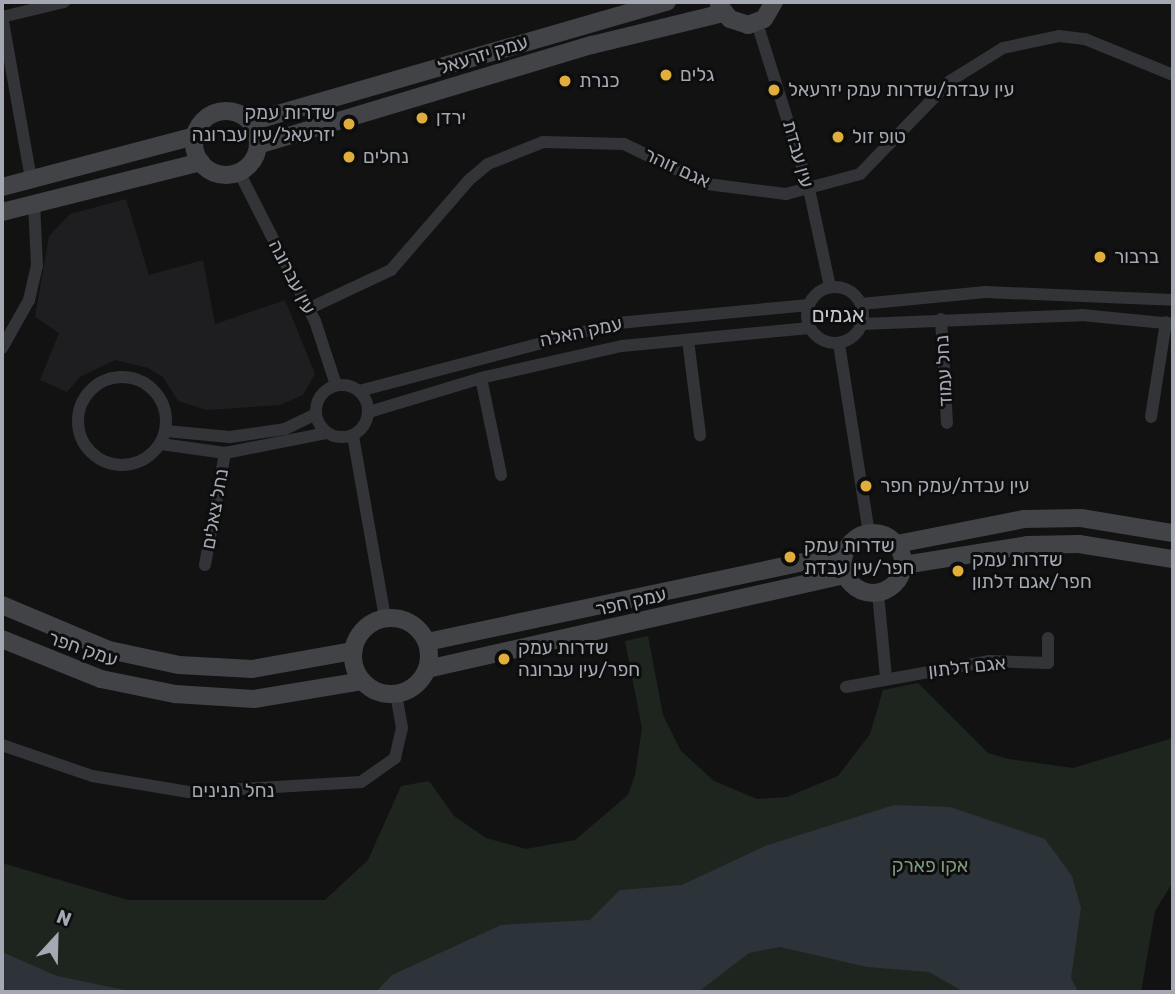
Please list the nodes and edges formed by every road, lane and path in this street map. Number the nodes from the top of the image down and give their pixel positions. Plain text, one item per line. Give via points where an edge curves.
1 (64, 2) edge
2 (667, 2) edge
3 (774, 2) edge
4 (721, 7) edge
5 (2, 16) edge
6 (757, 23) junction
7 (1173, 75) edge
8 (250, 122) junction
9 (195, 136) junction
10 (258, 145) junction
11 (201, 162) junction
12 (239, 172) junction
13 (31, 179) junction
14 (2, 187) edge
15 (809, 189) junction
16 (34, 203) junction
17 (2, 212) edge
18 (830, 287) junction
19 (1173, 300) edge
20 (861, 304) junction
21 (808, 305) junction
22 (308, 309) junction
23 (942, 318) junction
24 (1169, 323) edge
25 (862, 324) junction
26 (809, 328) junction
27 (688, 340) junction
28 (839, 344) junction
29 (2, 348) edge
30 (481, 378) junction
31 (337, 386) junction
32 (359, 391) junction
33 (369, 412) junction
34 (316, 415) junction
35 (1151, 417) dead end
36 (947, 423) dead end
37 (166, 431) junction
38 (327, 433) junction
39 (701, 435) dead end
40 (353, 436) junction
41 (161, 444) junction
42 (225, 453) junction
43 (501, 475) dead end
44 (869, 533) junction
45 (1173, 533) edge
46 (897, 544) junction
47 (844, 553) junction
48 (1173, 559) edge
49 (205, 565) dead end
50 (904, 565) junction
51 (845, 575) junction
52 (878, 593) junction
53 (2, 605) edge
54 (385, 618) junction
55 (1048, 638) dead end
56 (2, 639) edge
57 (427, 642) junction
58 (353, 651) junction
59 (427, 669) junction
60 (886, 678) junction
61 (362, 681) junction
62 (846, 687) dead end
63 (397, 694) junction
64 (2, 745) edge

1 - 5 street
2 - 8 street, עמק יזרעאל
3 - 6 street
4 - 6 street via 738,24
4 - 10 street, עמק יזרעאל
5 - 13 street
6 - 15 street, עין עבדת
7 - 15 street, אגם זוהר via 1085,39 1059,36 1003,48 950,81 860,174
8 - 9 street via 218,112
8 - 10 street
9 - 11 street
9 - 13 street
10 - 12 street
11 - 12 street via 222,174
11 - 16 street
12 - 22 street, עין עברונה
13 - 14 street
15 - 18 street, עין עבדת
15 - 22 street, אגם זוהר via 738,191 706,184 624,144 543,142 488,164 391,270
16 - 17 street
16 - 29 street via 37,266 29,300
18 - 20 street via 848,290
18 - 21 street
19 - 20 street via 985,292
20 - 25 street
21 - 26 street
21 - 32 street, עמק האלה via 618,323 479,354
22 - 31 street, עין עברונה
23 - 24 street via 1082,315
23 - 25 street
23 - 36 street, נחל עמוד
24 - 35 street
25 - 28 street
26 - 27 street, עמק האלה
26 - 28 street via 819,339
27 - 30 street, עמק האלה via 622,346
27 - 39 street
28 - 44 street
30 - 33 street, עמק האלה
30 - 43 street
31 - 32 street
31 - 34 street via 323,394
32 - 33 street
33 - 40 street
34 - 37 street via 285,429 230,437
34 - 38 street
37 - 41 street
37 - 41 street via 155,391 129,377 99,382 80,405 79,435 98,459 128,465
38 - 40 street
38 - 42 street
40 - 54 street
41 - 42 street
42 - 49 street, נחל צאלים
44 - 46 street
44 - 47 street
45 - 46 street via 1081,518 1024,519
46 - 50 street
47 - 51 street
47 - 57 street, עמק חפר
48 - 50 street via 1079,544 1027,545
50 - 52 street via 893,587
51 - 52 street via 862,592
51 - 59 street, עמק חפר
52 - 60 street
53 - 58 street, עמק חפר via 109,650 179,665 252,669
54 - 57 street via 410,623
54 - 58 street via 360,633
55 - 60 street, אגם דלתון via 1048,663 989,661
56 - 61 street, עמק חפר via 101,679 175,694 254,699
57 - 59 street
58 - 61 street
59 - 63 street via 415,686
60 - 62 street, אגם דלתון
61 - 63 street
63 - 64 street, נחל תנינים via 402,728 396,758 375,777 351,783 189,792 92,776

